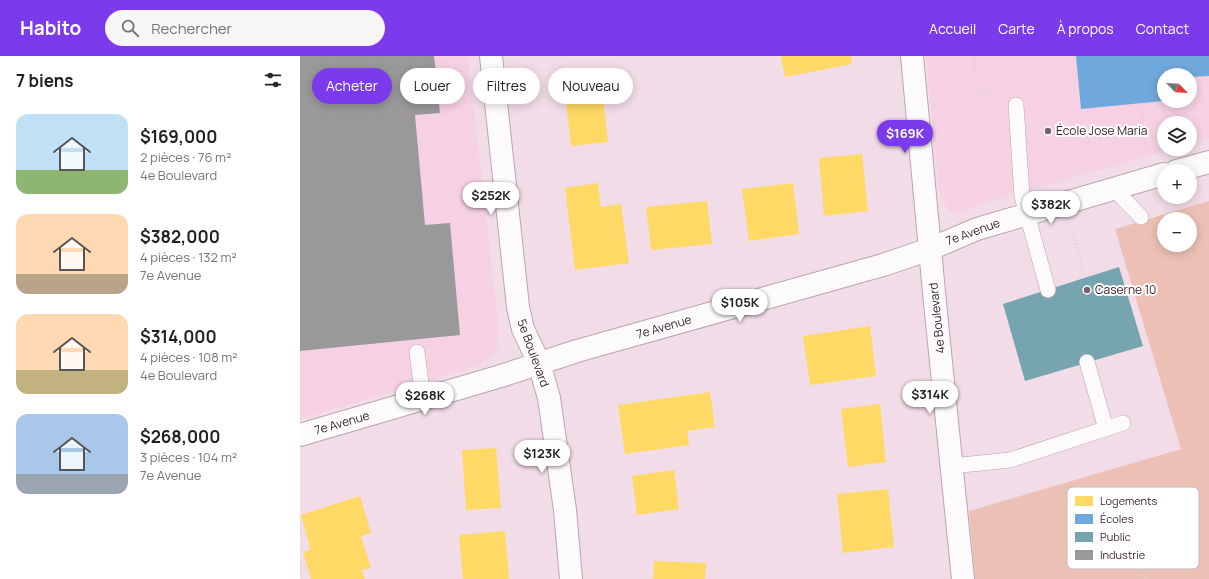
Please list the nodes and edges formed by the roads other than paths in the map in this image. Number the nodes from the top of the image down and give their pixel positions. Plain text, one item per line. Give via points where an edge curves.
1 (491, 56) edge
2 (912, 56) edge
3 (1016, 104) road end
4 (1209, 162) edge
5 (1197, 165) edge
6 (1157, 176) edge
7 (1114, 189) junction
8 (1026, 214) junction
9 (1141, 217) dead end
10 (930, 248) junction
11 (1048, 290) dead end
12 (417, 352) dead end
13 (1087, 362) dead end
14 (539, 363) junction
15 (423, 399) junction
16 (1123, 423) dead end
17 (1106, 429) junction
18 (300, 435) edge
19 (952, 466) junction
20 (571, 579) edge
21 (963, 579) edge

1 - 14 street, 5e Boulevard via 518,307 523,329
2 - 10 street, 4e Boulevard
3 - 8 lane via 1022,196
4 - 5 street
6 - 7 street, 7e Avenue
7 - 8 street, 7e Avenue
7 - 9 lane
8 - 10 street, 7e Avenue via 977,229
8 - 11 lane
10 - 14 street, 7e Avenue via 883,265
10 - 19 street, 4e Boulevard
12 - 15 lane
13 - 17 lane
14 - 15 street, 7e Avenue
14 - 20 street, 5e Boulevard via 549,398 565,510
15 - 18 street, 7e Avenue
16 - 17 lane
17 - 19 lane via 1010,460
19 - 21 street, 4e Boulevard

